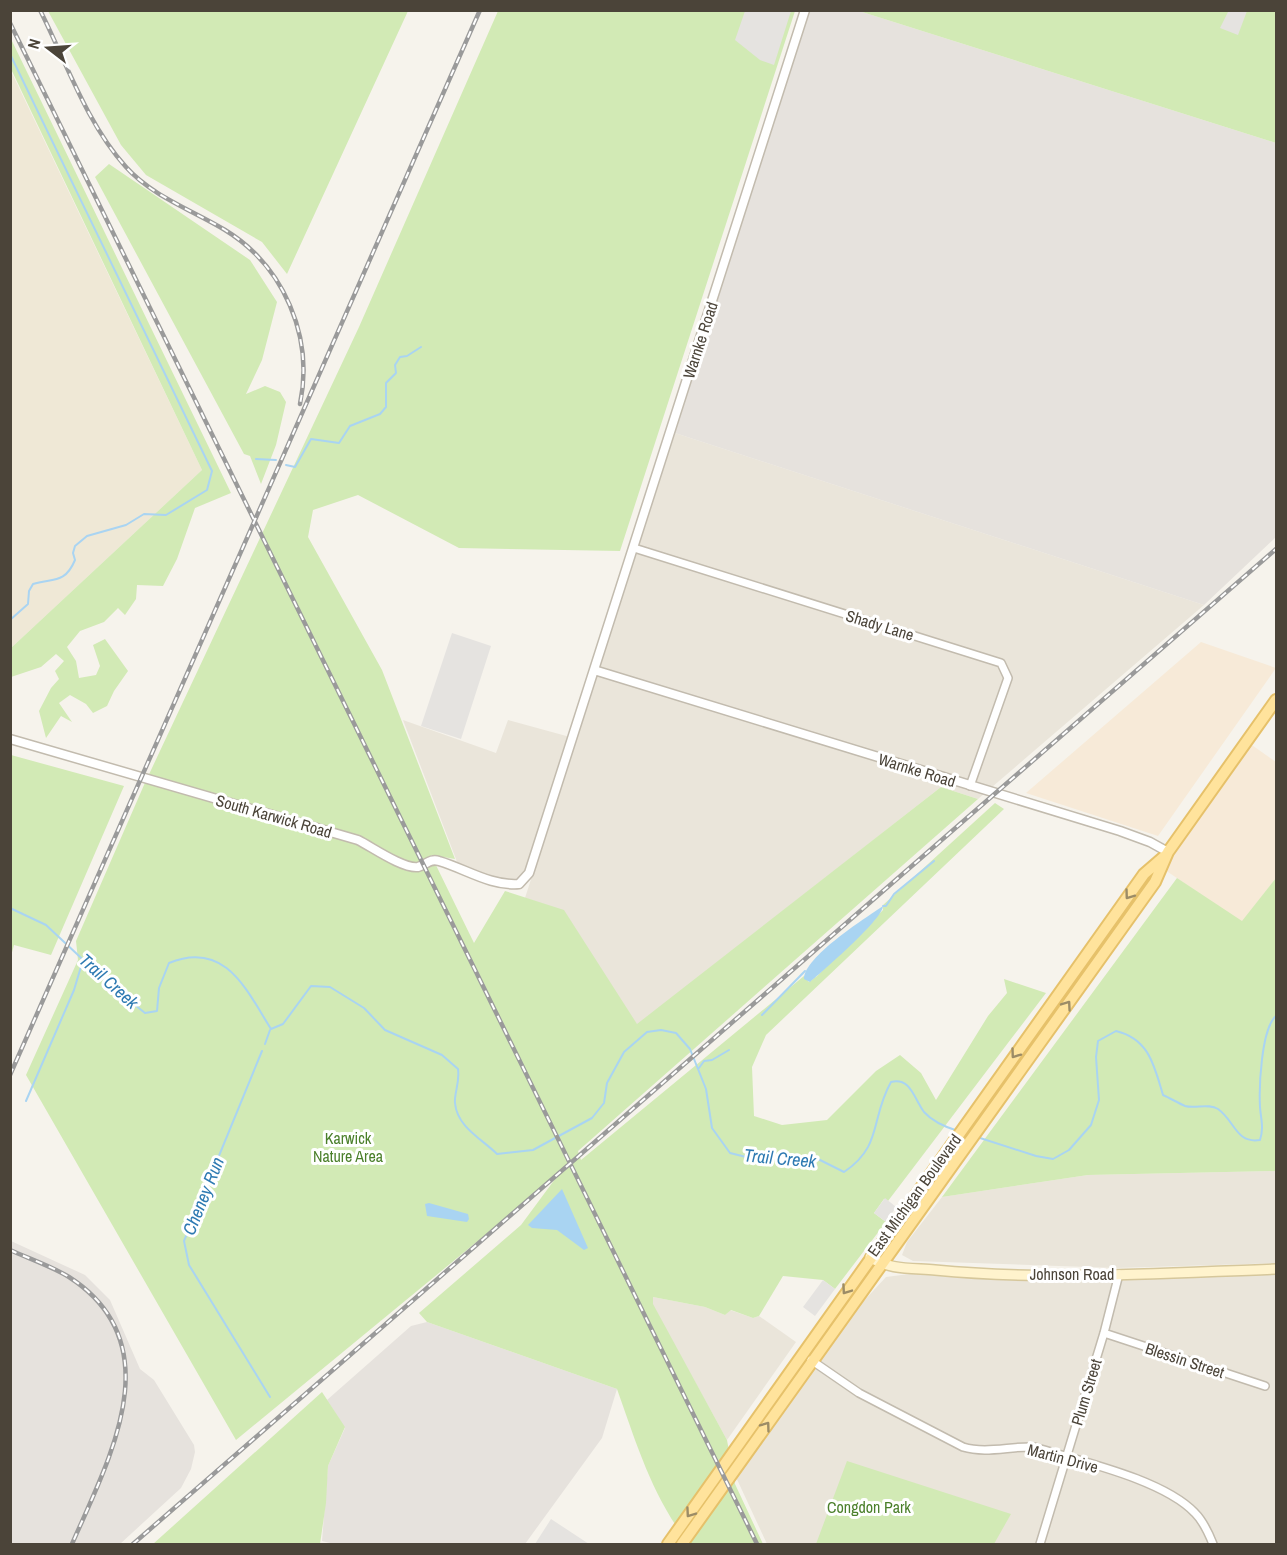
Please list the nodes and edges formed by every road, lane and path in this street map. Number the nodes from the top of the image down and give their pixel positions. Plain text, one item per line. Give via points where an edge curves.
1 (805, 10) edge
2 (634, 548) junction
3 (594, 670) junction
4 (1276, 700) edge
5 (10, 739) edge
6 (970, 786) junction
7 (1168, 852) junction
8 (529, 873) joint
9 (870, 1257) junction
10 (881, 1265) junction
11 (1276, 1269) edge
12 (1119, 1274) junction
13 (1104, 1333) junction
14 (802, 1353) junction
15 (812, 1361) junction
16 (1265, 1386) dead end
17 (1066, 1457) junction
18 (668, 1545) edge
19 (682, 1545) edge
20 (1040, 1545) edge
21 (1214, 1545) edge

1 - 2 street, Warnke Road
2 - 3 street, Warnke Road
2 - 6 street, Shady Lane via 1001,663 1008,678
3 - 6 street, Warnke Road
3 - 8 street, Warnke Road
4 - 7 main road, East Michigan Boulevard
5 - 8 street, South Karwick Road via 358,840 404,864 418,867 438,861 506,885 519,884
6 - 7 street, Warnke Road via 1120,831
7 -> 9 main road, East Michigan Boulevard via 1144,874
10 -> 7 main road, East Michigan Boulevard via 1155,882
9 - 10 main road
9 -> 14 main road, East Michigan Boulevard
10 - 12 main road, Johnson Road via 952,1272
10 - 15 main road, East Michigan Boulevard
11 - 12 main road, Johnson Road
12 - 13 street, Plum Street
13 - 16 street, Blessin Street
13 - 17 street, Plum Street
14 - 15 street, Martin Drive
14 -> 18 main road, East Michigan Boulevard
15 - 17 street, Martin Drive via 859,1393 963,1447 975,1451 1015,1446
19 -> 15 main road, East Michigan Boulevard
17 - 20 street, Plum Street
17 - 21 street, Martin Drive via 1152,1485 1178,1498 1196,1514

